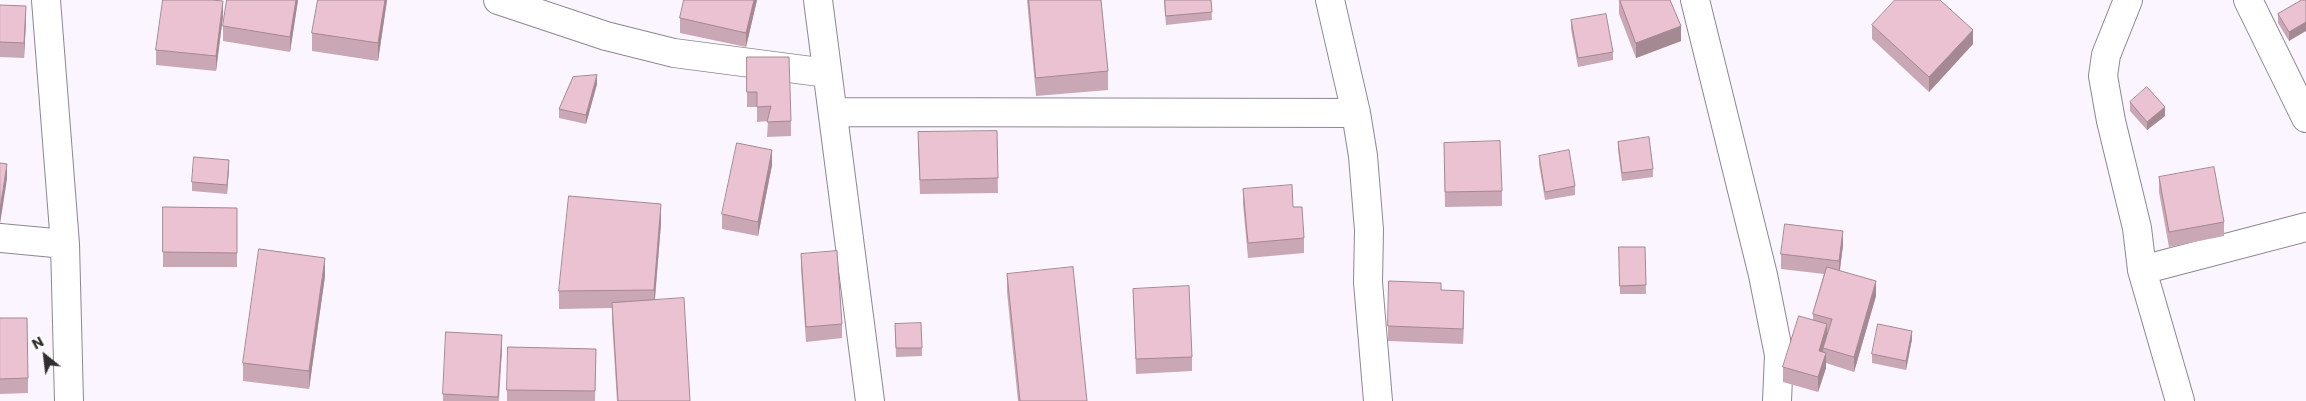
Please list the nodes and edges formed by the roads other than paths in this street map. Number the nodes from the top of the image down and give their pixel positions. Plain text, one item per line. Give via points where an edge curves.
1 (46, 0) edge
2 (498, 0) edge
3 (818, 0) edge
4 (1330, 0) edge
5 (1695, 0) edge
6 (2128, 0) edge
7 (2248, 0) edge
8 (827, 72) junction
9 (833, 112) junction
10 (1356, 112) junction
11 (2306, 118) edge
12 (2306, 227) edge
13 (0, 238) edge
14 (65, 244) junction
15 (2142, 270) junction
16 (69, 401) edge
17 (870, 401) edge
18 (1378, 401) edge
19 (1777, 401) edge
20 (2180, 401) edge

1 - 14 street
2 - 8 street via 579,28 674,53
3 - 8 street
4 - 10 street
5 - 19 street via 1763,275 1779,355
6 - 15 street via 2106,55 2103,76 2137,228
7 - 11 street
8 - 9 street
9 - 10 street
9 - 17 street
10 - 18 street via 1369,230 1368,282
12 - 15 street
13 - 14 street
14 - 16 street
15 - 20 street

